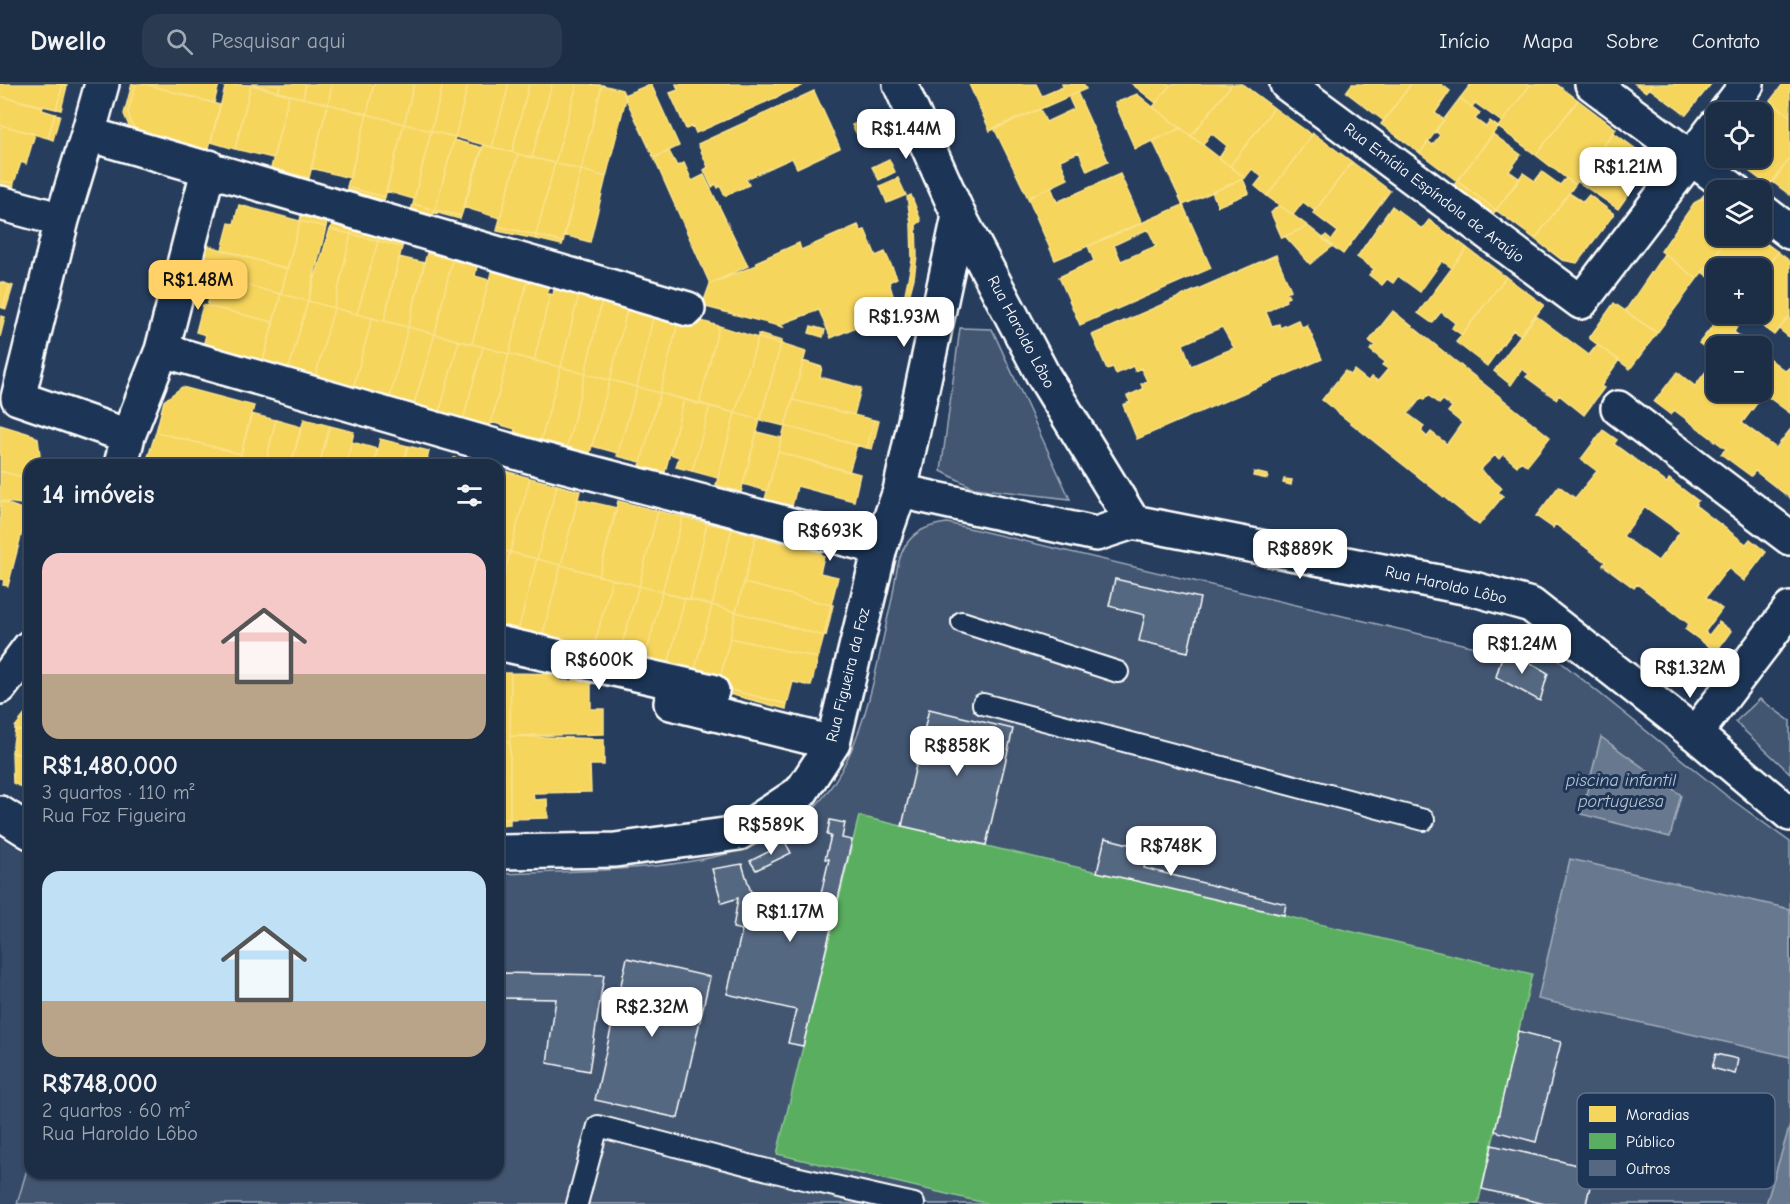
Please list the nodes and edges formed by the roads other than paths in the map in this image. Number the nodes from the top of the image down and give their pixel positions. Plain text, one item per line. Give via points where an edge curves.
1 (102, 84) edge
2 (900, 84) edge
3 (1287, 84) edge
4 (1592, 84) edge
5 (1747, 84) edge
6 (1734, 102) edge
7 (88, 134) junction
8 (1706, 139) edge
9 (1691, 159) junction
10 (209, 167) junction
11 (1720, 180) edge
12 (0, 203) edge
13 (959, 216) junction
14 (1772, 218) edge
15 (62, 220) junction
16 (1790, 232) edge
17 (688, 309) dead end
18 (162, 350) junction
19 (9, 396) edge
20 (1618, 408) dead end
21 (124, 450) edge
22 (900, 491) junction
23 (1133, 522) junction
24 (1790, 538) edge
25 (880, 549) junction
26 (1790, 609) edge
27 (962, 622) dead end
28 (504, 644) edge
29 (24, 655) edge
30 (1118, 672) dead end
31 (0, 687) edge
32 (712, 690) dead end
33 (623, 691) dead end
34 (983, 704) dead end
35 (1695, 734) junction
36 (833, 743) junction
37 (0, 813) edge
38 (1790, 814) edge
39 (1424, 820) dead end
40 (24, 828) edge
41 (504, 852) edge
42 (577, 1204) edge
43 (914, 1204) edge

1 - 7 street
2 - 13 street, Rua Haroldo Lôbo
3 - 9 street, Rua Emídia Espíndola de Araújo via 1581,302
4 - 9 street
5 - 6 street
7 - 10 street
7 - 15 street
8 - 9 street
9 - 11 street
10 - 17 street
10 - 18 street
12 - 15 street
13 - 22 street, Rua Figueira da Foz
13 - 23 street, Rua Haroldo Lôbo via 1043,375
14 - 16 street
15 - 19 street
18 - 21 street
18 - 25 street via 543,460
19 - 21 street
20 - 24 street
22 - 23 street via 1096,534
22 - 25 street, Rua Figueira da Foz
23 - 35 street, Rua Haroldo Lôbo via 1474,589 1531,605
25 - 36 street, Rua Figueira da Foz
26 - 35 street
27 - 30 lane
28 - 32 street
29 - 31 street
33 - 36 street
34 - 39 lane
35 - 38 street, Rua Haroldo Lôbo
36 - 41 street, Rua Figueira da Foz via 801,792 739,833 615,850
37 - 40 street
42 - 43 lane via 598,1126

